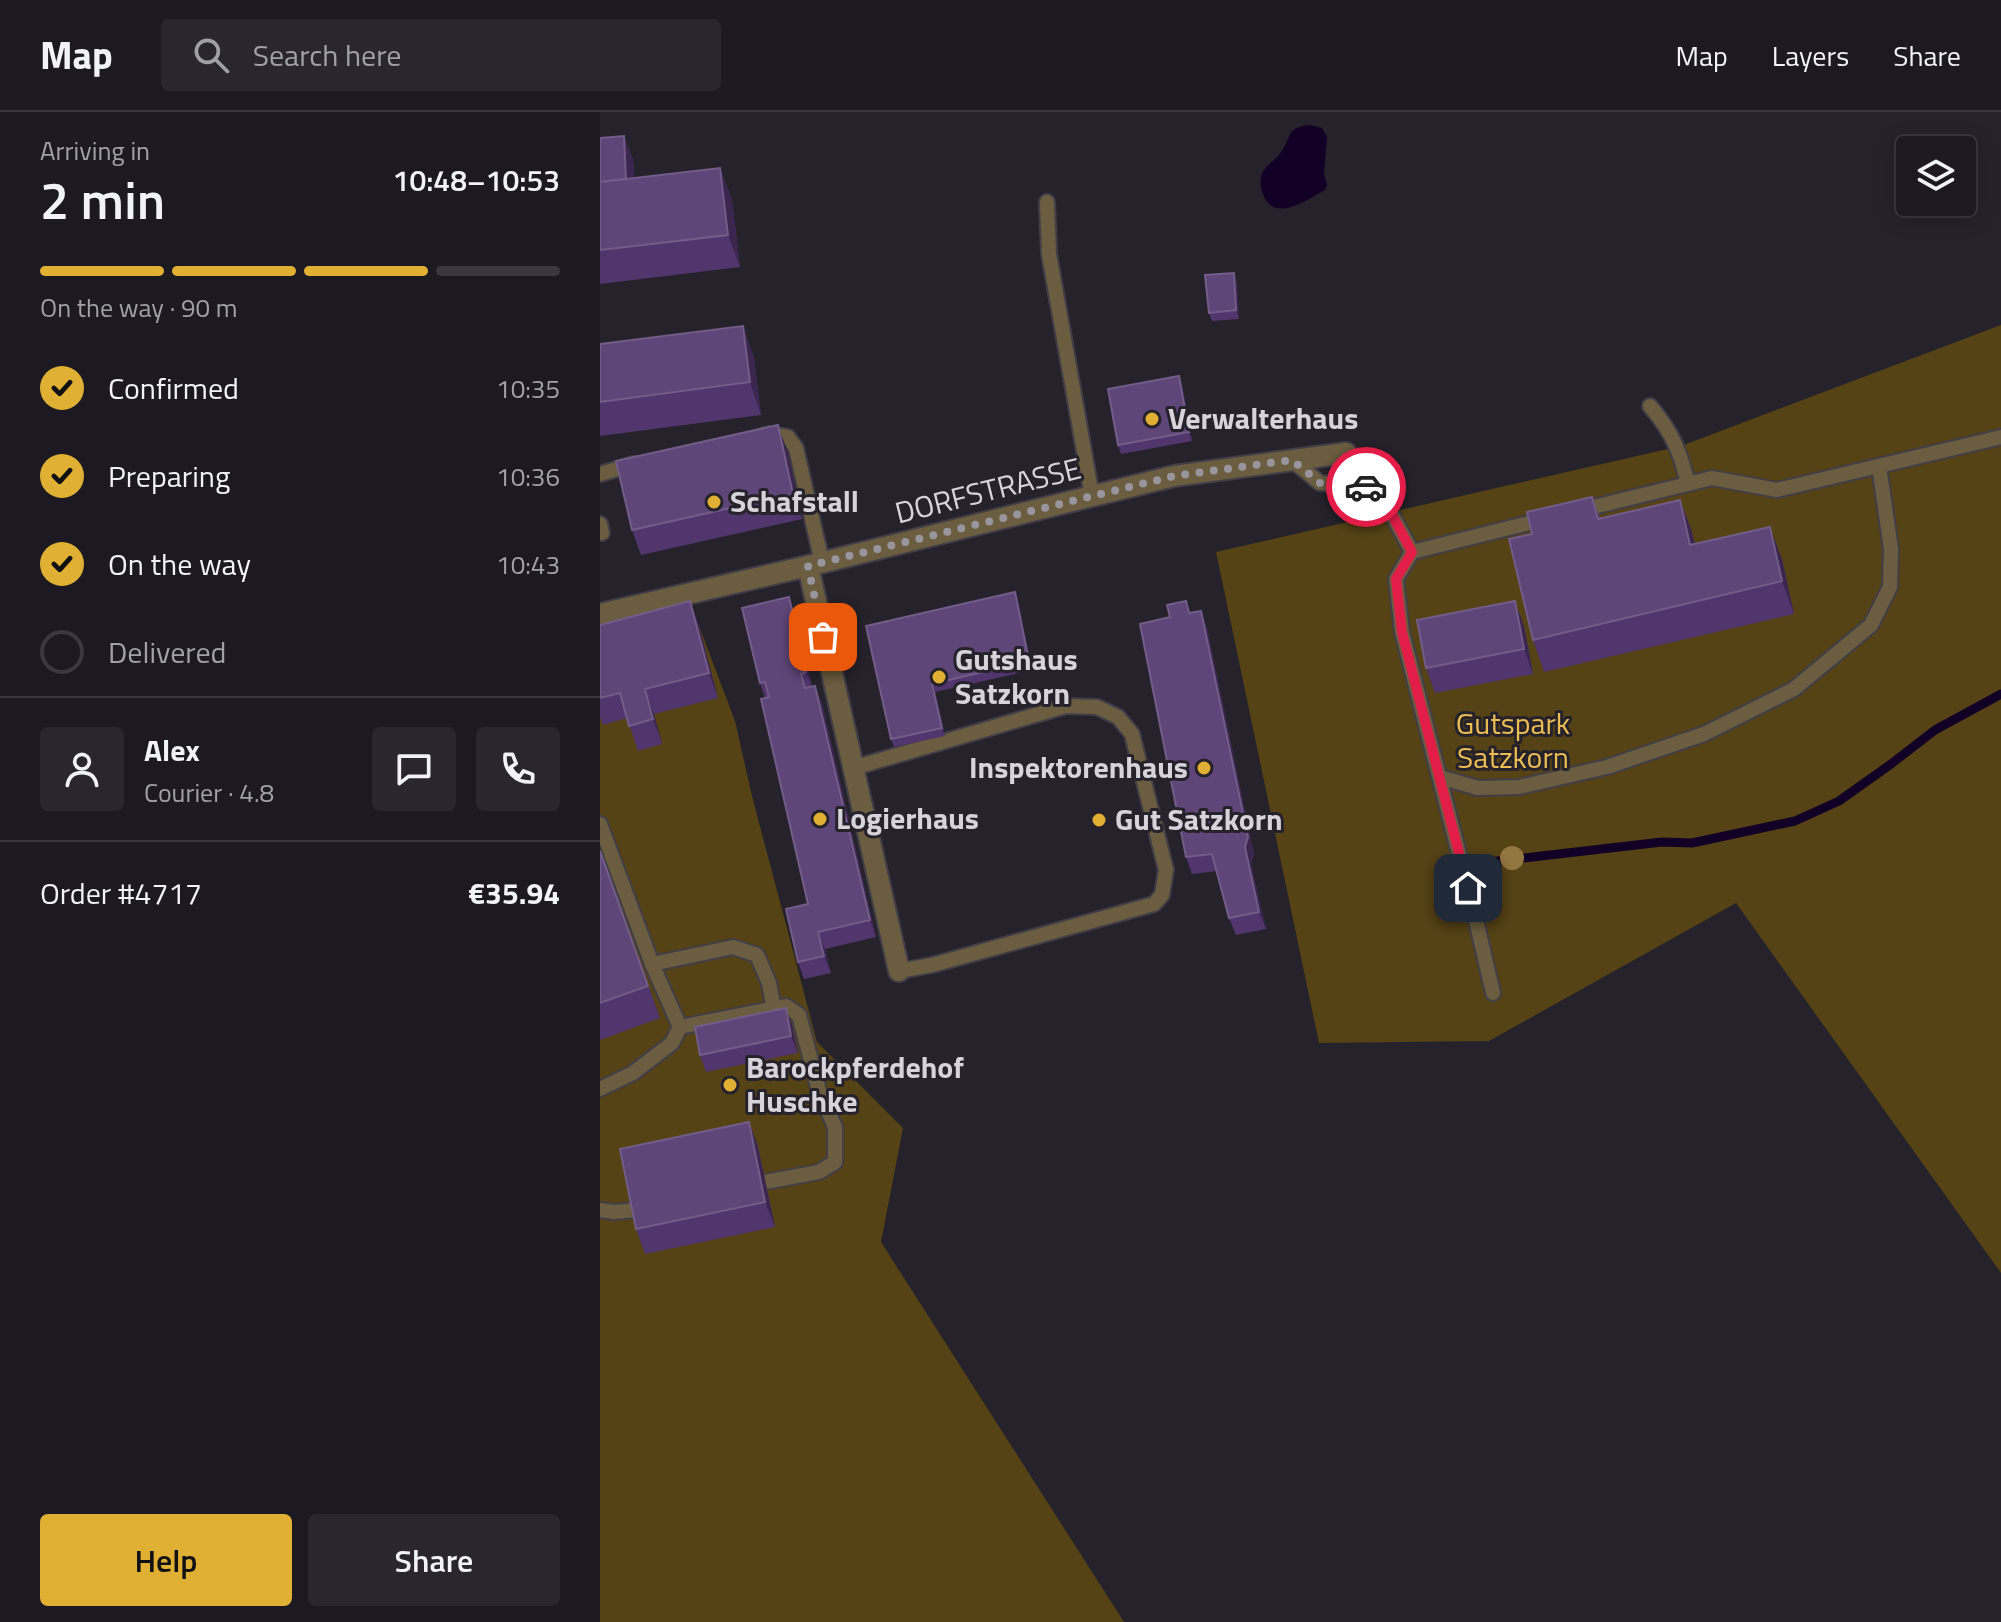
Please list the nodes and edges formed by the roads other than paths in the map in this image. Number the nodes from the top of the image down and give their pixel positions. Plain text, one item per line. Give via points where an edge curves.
1 (1047, 202) dead end
2 (1650, 406) dead end
3 (756, 436) edge
4 (2001, 437) edge
5 (1346, 453) dead end
6 (1292, 460) junction
7 (647, 461) edge
8 (1879, 466) junction
9 (600, 474) edge
10 (1688, 484) junction
11 (1092, 496) junction
12 (1412, 552) junction
13 (815, 564) junction
14 (600, 614) edge
15 (853, 768) junction
16 (1440, 777) junction
17 (600, 824) edge
18 (652, 964) junction
19 (899, 971) joint
20 (1493, 993) dead end
21 (774, 1009) junction
22 (680, 1027) junction
23 (600, 1089) edge
24 (765, 1182) edge
25 (600, 1210) edge
26 (636, 1210) edge

1 - 11 lane via 1049,254
2 - 10 lane via 1677,447
3 - 13 lane via 788,437 796,448
4 - 8 lane
5 - 6 street, DORFSTRASSE
6 - 11 street, DORFSTRASSE via 1174,476
6 - 12 lane via 1320,483 1366,486 1381,494
7 - 9 lane
8 - 10 lane via 1777,490 1712,478
8 - 16 lane via 1891,549 1890,587 1871,625 1794,689 1704,734 1607,767 1519,787 1478,788
10 - 12 lane
11 - 13 street, DORFSTRASSE
12 - 16 lane via 1396,579 1402,632
13 - 14 street, DORFSTRASSE
13 - 15 street
15 - 19 street
15 - 19 lane via 1066,706 1097,707 1118,717 1132,734 1166,870 1162,895 1154,904
16 - 20 lane
17 - 18 lane
18 - 21 lane via 733,947 757,955
18 - 22 lane
21 - 22 lane
21 - 24 lane via 786,1006 799,1015 819,1091 835,1127 835,1162 819,1172
22 - 23 lane via 672,1043 633,1073
25 - 26 lane

